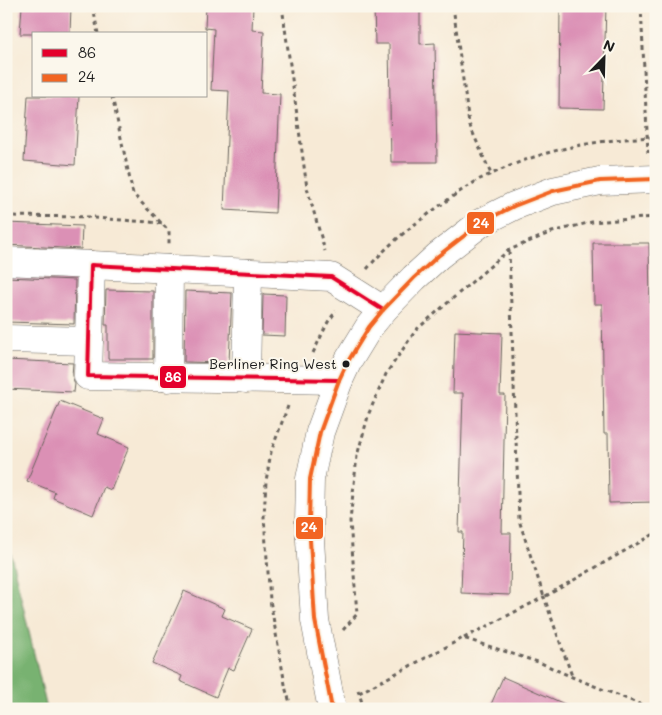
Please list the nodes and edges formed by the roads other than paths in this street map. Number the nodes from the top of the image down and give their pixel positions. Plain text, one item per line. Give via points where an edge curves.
1 (656, 179) edge
2 (6, 261) edge
3 (91, 265) junction
4 (169, 270) junction
5 (248, 273) junction
6 (383, 310) junction
7 (6, 339) edge
8 (89, 340) junction
9 (168, 378) junction
10 (246, 379) junction
11 (339, 380) junction
12 (331, 707) edge

1 - 6 street via 600,181 553,191 514,206 482,222 438,256
2 - 3 street
3 - 4 street
3 - 8 street
4 - 5 street
4 - 9 street
5 - 6 street via 331,277
5 - 10 street
6 - 11 street via 369,327
7 - 8 street
8 - 9 street via 88,376
9 - 10 street
10 - 11 street
11 - 12 street via 320,432 310,479 309,524 315,620

